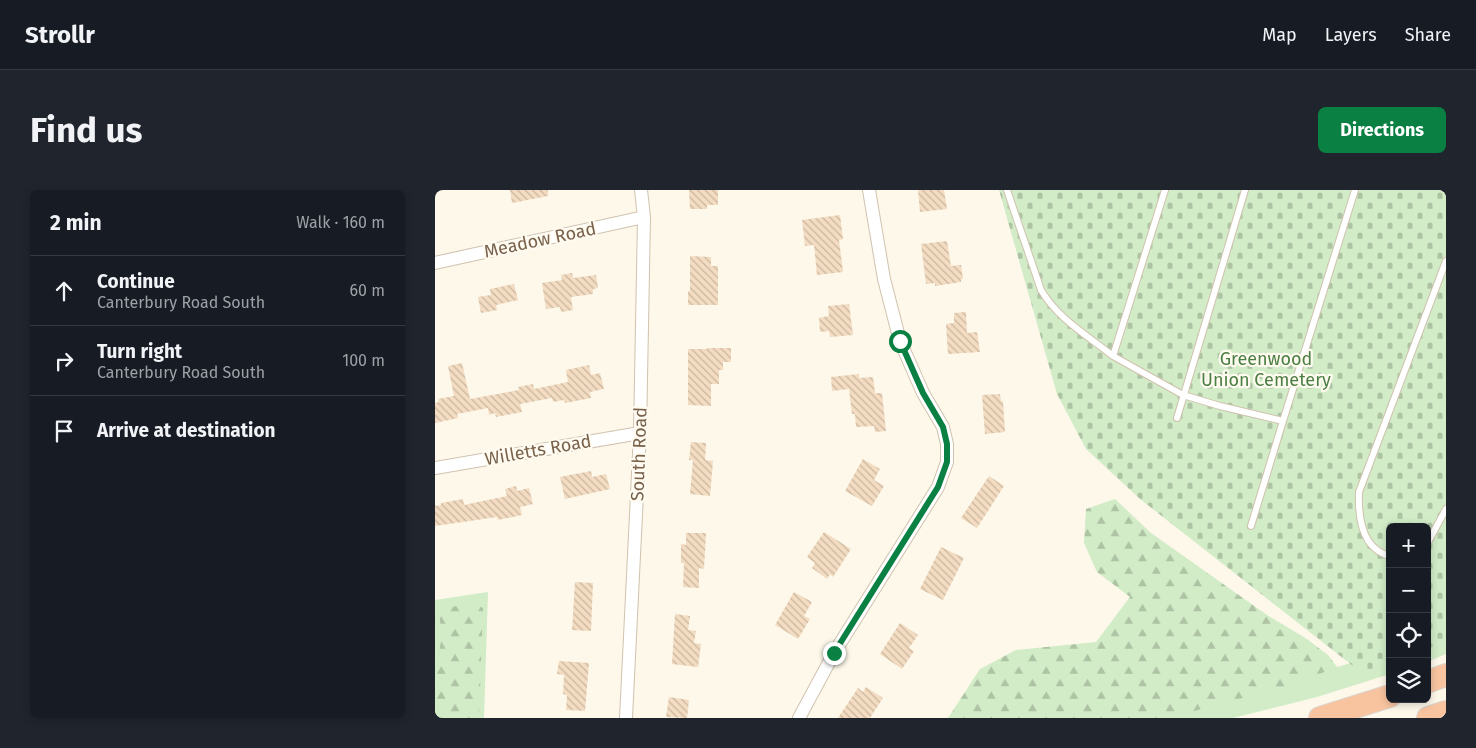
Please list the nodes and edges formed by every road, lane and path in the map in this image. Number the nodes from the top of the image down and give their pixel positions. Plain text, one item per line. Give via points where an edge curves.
1 (641, 190) edge
2 (869, 190) edge
3 (1007, 190) edge
4 (1165, 190) edge
5 (1245, 190) edge
6 (1355, 190) edge
7 (644, 217) junction
8 (1446, 261) edge
9 (435, 263) edge
10 (1113, 356) junction
11 (1183, 395) junction
12 (1177, 418) dead end
13 (1283, 421) junction
14 (640, 433) junction
15 (435, 468) edge
16 (1446, 509) edge
17 (1251, 526) dead end
18 (1431, 537) edge
19 (1386, 555) edge
20 (1446, 675) edge
21 (1431, 681) edge
22 (1386, 697) edge
23 (1446, 712) edge
24 (626, 718) edge
25 (799, 718) edge
26 (1320, 718) edge
27 (1428, 718) edge

1 - 7 street, South Road
2 - 25 street via 884,279 900,341 923,393 943,427 947,462 938,487 834,653
3 - 10 lane via 1041,290 1049,303
4 - 10 lane
5 - 11 lane
6 - 13 lane
7 - 9 street, Meadow Road
7 - 14 street, South Road
8 - 19 lane via 1359,492 1360,521 1366,538 1372,548
10 - 11 lane
11 - 12 lane
11 - 13 lane
13 - 17 lane
14 - 15 street, Willetts Road
14 - 24 street, South Road
16 - 18 lane
20 - 21 highway
22 - 26 highway
23 - 27 highway

